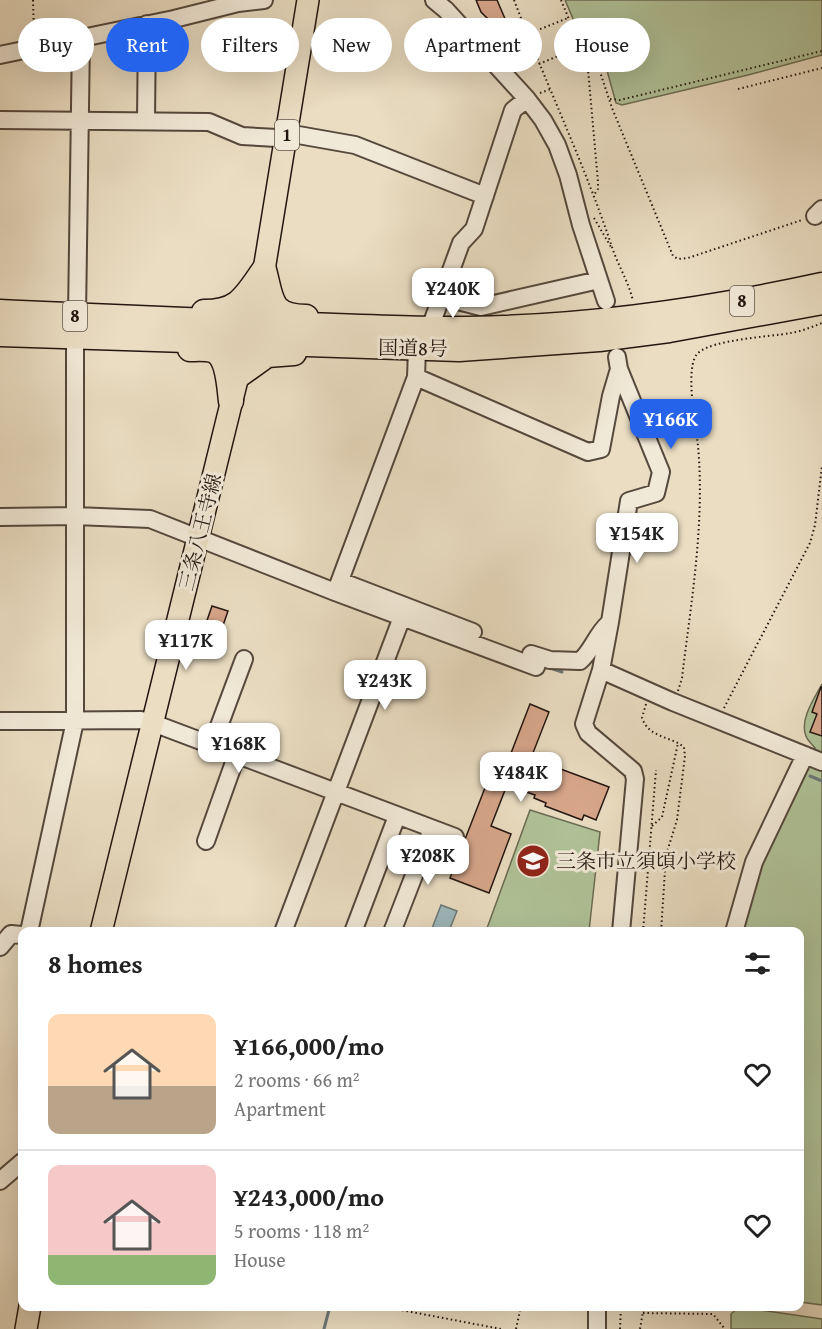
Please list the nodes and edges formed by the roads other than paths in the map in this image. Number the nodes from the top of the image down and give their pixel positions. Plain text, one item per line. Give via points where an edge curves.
1 (264, 0) edge
2 (308, 0) edge
3 (434, 0) edge
4 (173, 18) edge
5 (18, 51) edge
6 (0, 55) edge
7 (81, 72) edge
8 (147, 72) edge
9 (527, 99) junction
10 (0, 120) edge
11 (80, 120) junction
12 (146, 121) junction
13 (287, 133) junction
14 (485, 196) junction
15 (264, 270) junction
16 (599, 280) junction
17 (822, 285) edge
18 (442, 297) junction
19 (606, 301) dead end
20 (822, 302) edge
21 (0, 312) edge
22 (149, 319) junction
23 (666, 322) junction
24 (76, 326) junction
25 (366, 327) junction
26 (430, 328) junction
27 (249, 332) junction
28 (0, 334) edge
29 (124, 338) junction
30 (339, 345) junction
31 (417, 349) junction
32 (239, 375) junction
33 (416, 377) junction
34 (231, 401) junction
35 (75, 516) junction
36 (0, 517) edge
37 (199, 538) junction
38 (338, 586) junction
39 (402, 617) junction
40 (610, 622) junction
41 (539, 657) junction
42 (244, 659) dead end
43 (601, 670) junction
44 (0, 721) edge
45 (75, 721) junction
46 (153, 723) junction
47 (212, 745) junction
48 (237, 754) junction
49 (805, 755) junction
50 (822, 762) edge
51 (336, 793) junction
52 (398, 816) junction
53 (432, 829) junction
54 (455, 837) dead end
55 (206, 841) dead end
56 (30, 927) edge
57 (102, 927) edge
58 (285, 927) edge
59 (355, 927) edge
60 (394, 927) edge
61 (621, 927) edge
62 (735, 927) edge
63 (18, 935) edge
64 (0, 947) edge
65 (18, 1165) edge
66 (0, 1181) edge
67 (29, 1311) edge
68 (597, 1311) edge
69 (26, 1329) edge
70 (597, 1329) edge

1 - 4 street
2 - 13 main road, 1
3 - 9 street
5 - 6 street
7 - 11 street
8 - 12 street
9 - 14 street via 513,110
9 - 16 street via 557,146
10 - 11 street
11 - 12 street
11 - 24 street
12 - 13 street via 209,122 242,136 277,138
13 - 14 street via 355,145
13 - 15 main road, 1
14 - 18 street via 474,230 461,243
15 - 22 highway via 245,297 222,312 169,312
15 - 25 highway via 273,303 284,315 350,318
15 - 27 main road, 1
16 - 18 street via 480,307
16 - 19 street
17 - 23 highway, 国道8号 / 8 via 721,305
18 - 26 street
20 - 23 highway, 国道8号 / 8 via 758,316
21 - 24 highway, 国道8号 / 8
22 - 24 highway, 国道8号 / 8
22 - 27 highway, 国道8号 / 8
23 - 26 highway, 国道8号 / 8
23 - 31 highway, 国道8号 / 8 via 599,339
24 - 28 highway, 国道8号 / 8
24 - 29 highway, 国道8号 / 8
24 - 35 street
25 - 26 highway, 国道8号 / 8
25 - 27 highway, 国道8号 / 8
27 - 29 highway, 国道8号 / 8
27 - 30 highway, 国道8号 / 8
27 - 32 main road, 三条八王寺線
29 - 34 highway via 158,348 216,352 226,371
30 - 31 highway, 国道8号 / 8
30 - 32 highway via 326,354 267,355
31 - 33 street
32 - 34 main road, 三条八王寺線
33 - 38 street
33 - 40 street via 588,452 602,448 618,363 662,472 656,493 629,501
34 - 37 main road, 三条八王寺線
35 - 36 street
35 - 37 street via 150,519
35 - 45 street
37 - 38 street
37 - 46 main road, 三条八王寺線
38 - 39 street
38 - 41 street
39 - 41 street via 536,667
39 - 51 street
40 - 41 street via 580,661
40 - 43 street
42 - 47 street
43 - 49 street
43 - 61 street via 584,724 588,733 633,771 635,779
44 - 45 street
45 - 46 street
45 - 56 street
46 - 47 street
46 - 57 main road, 三条八王寺線
47 - 48 street
48 - 51 street
48 - 55 street
49 - 50 street
49 - 62 street via 754,862
51 - 52 street
51 - 58 street
52 - 53 street
52 - 59 street
53 - 54 street
53 - 60 street
63 - 64 street via 11,934
65 - 66 street
67 - 69 main road
68 - 70 street

